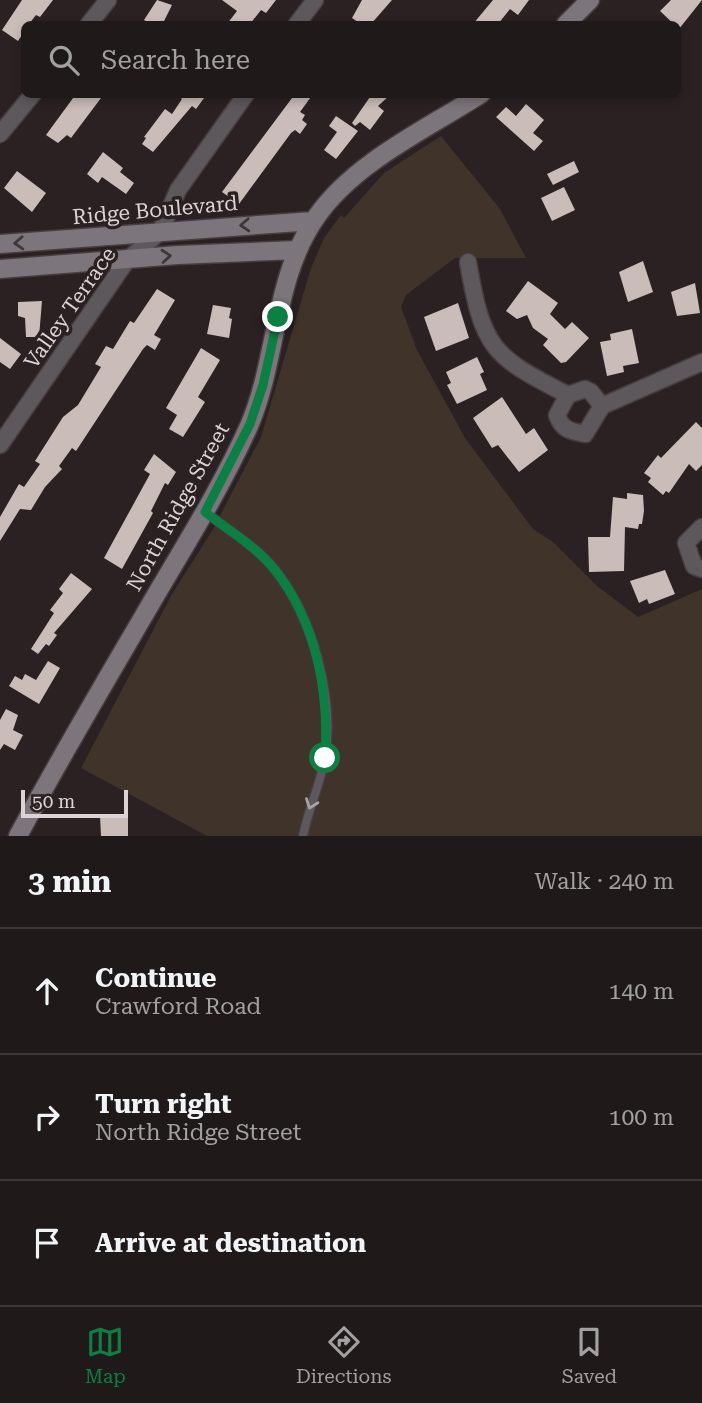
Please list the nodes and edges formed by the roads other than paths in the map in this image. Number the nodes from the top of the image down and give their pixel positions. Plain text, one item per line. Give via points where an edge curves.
1 (108, 0) edge
2 (315, 0) edge
3 (590, 0) edge
4 (91, 21) edge
5 (299, 21) edge
6 (568, 21) edge
7 (30, 98) edge
8 (243, 98) edge
9 (475, 98) edge
10 (0, 134) edge
11 (313, 221) junction
12 (160, 232) junction
13 (0, 244) edge
14 (297, 250) junction
15 (127, 260) junction
16 (468, 262) dead end
17 (0, 269) edge
18 (702, 362) edge
19 (568, 395) junction
20 (602, 406) junction
21 (0, 445) edge
22 (205, 512) junction
23 (702, 527) edge
24 (702, 569) edge
25 (23, 834) edge
26 (303, 836) edge

1 - 4 street
2 - 5 street
3 - 6 street
7 - 10 street
8 - 12 street, Valley Terrace via 178,190
9 - 11 street, North Ridge Street via 357,174
11 -> 12 street, Ridge Boulevard
11 - 14 street, North Ridge Street
12 -> 13 street, Ridge Boulevard
12 - 15 street, Valley Terrace
15 -> 14 street
14 - 22 street, North Ridge Street via 250,424
15 - 17 street
15 - 21 street, Valley Terrace
16 - 19 street via 485,335 522,372
18 - 20 street
19 - 20 street via 584,389
19 - 20 street via 557,415 567,430 585,434
22 - 25 street, North Ridge Street
22 -> 26 lane via 274,569 302,615 320,667 325,758
23 - 24 street via 686,543 694,566

